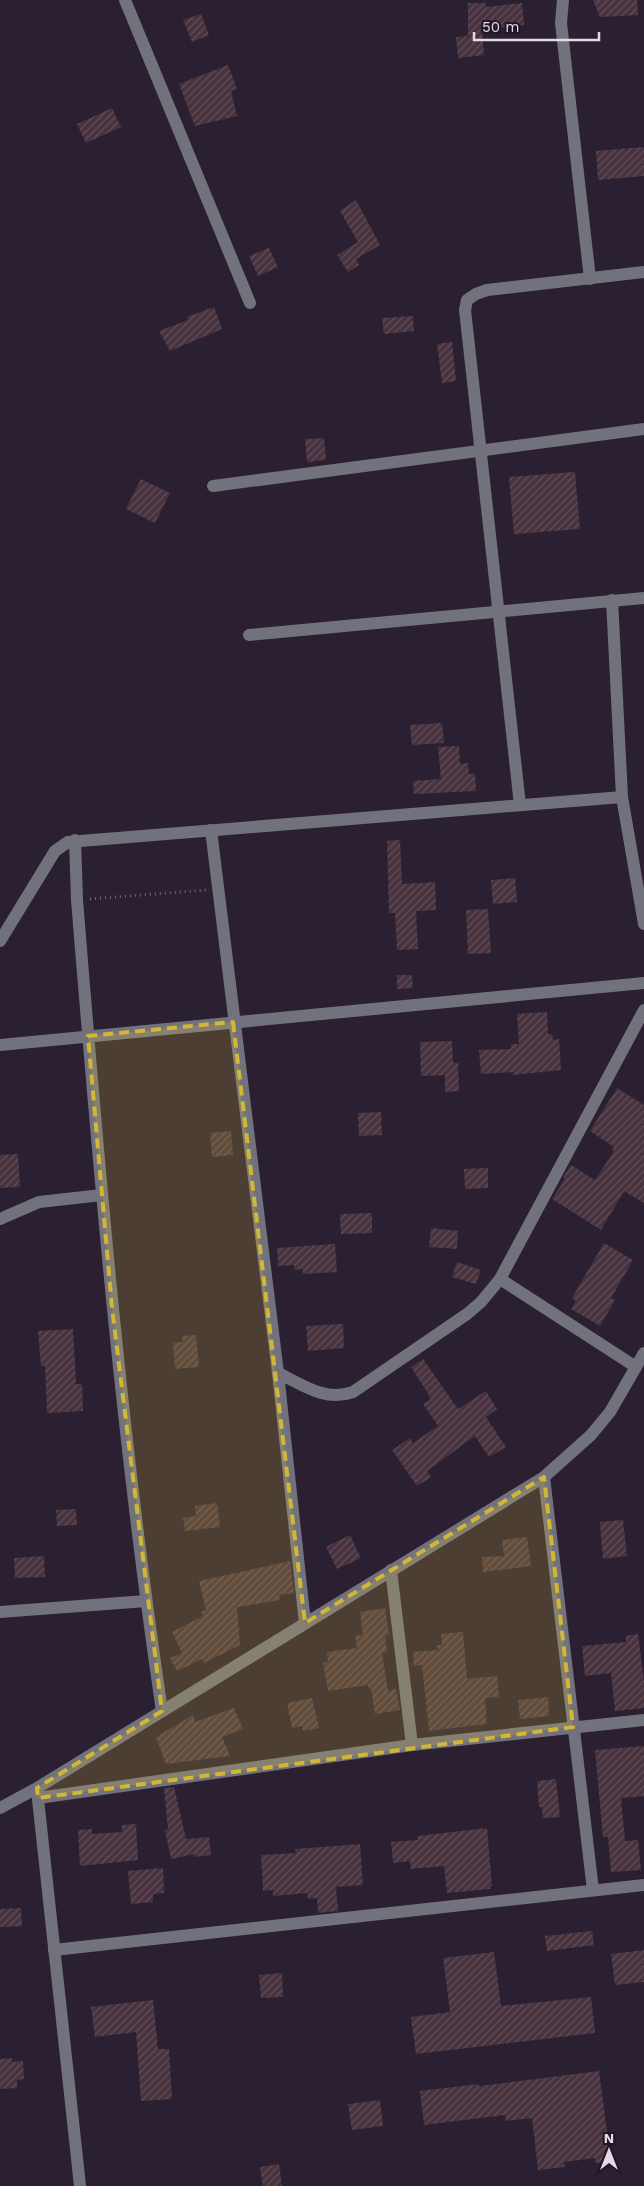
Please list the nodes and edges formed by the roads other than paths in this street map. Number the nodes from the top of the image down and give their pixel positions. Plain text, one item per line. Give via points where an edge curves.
1 (124, 0) edge
2 (563, 0) edge
3 (644, 272) edge
4 (590, 279) junction
5 (250, 303) dead end
6 (644, 428) edge
7 (480, 451) junction
8 (213, 486) dead end
9 (644, 598) edge
10 (612, 600) junction
11 (499, 610) junction
12 (249, 635) dead end
13 (622, 797) junction
14 (520, 804) junction
15 (211, 830) junction
16 (75, 840) junction
17 (644, 924) edge
18 (0, 941) edge
19 (644, 983) edge
20 (644, 1010) edge
21 (233, 1022) junction
22 (88, 1036) junction
23 (0, 1045) edge
24 (102, 1195) junction
25 (0, 1219) edge
26 (500, 1279) junction
27 (644, 1353) edge
28 (636, 1367) junction
29 (278, 1373) junction
30 (544, 1476) junction
31 (391, 1570) junction
32 (146, 1601) junction
33 (0, 1612) edge
34 (305, 1623) junction
35 (162, 1711) junction
36 (644, 1720) edge
37 (573, 1727) junction
38 (412, 1745) junction
39 (38, 1793) junction
40 (0, 1808) edge
41 (644, 1885) edge
42 (593, 1890) junction
43 (54, 1950) junction
44 (80, 2186) edge

1 - 5 street
2 - 4 street via 561,23
3 - 4 street
4 - 7 street via 487,290 467,300 465,310
6 - 7 street
7 - 8 street
7 - 11 street
9 - 10 street
10 - 11 street
10 - 13 street
11 - 12 street
11 - 14 street
13 - 14 street
13 - 17 street
14 - 15 street
15 - 16 street
15 - 21 street
16 - 18 street via 55,850
16 - 22 street
19 - 21 street
20 - 26 street
21 - 22 street
21 - 29 street
22 - 23 street
22 - 24 street
24 - 25 street via 39,1202
24 - 32 street
26 - 28 street
26 - 29 street via 467,1314 353,1392 327,1395
27 - 28 street
28 - 30 street via 610,1412 591,1436
29 - 34 street
30 - 31 street
30 - 37 street
31 - 34 street
31 - 38 street
32 - 33 street
32 - 35 street
34 - 35 street
35 - 39 street
36 - 37 street
37 - 38 street
37 - 42 street
38 - 39 street
39 - 40 street
39 - 43 street
41 - 42 street
42 - 43 street
43 - 44 street

